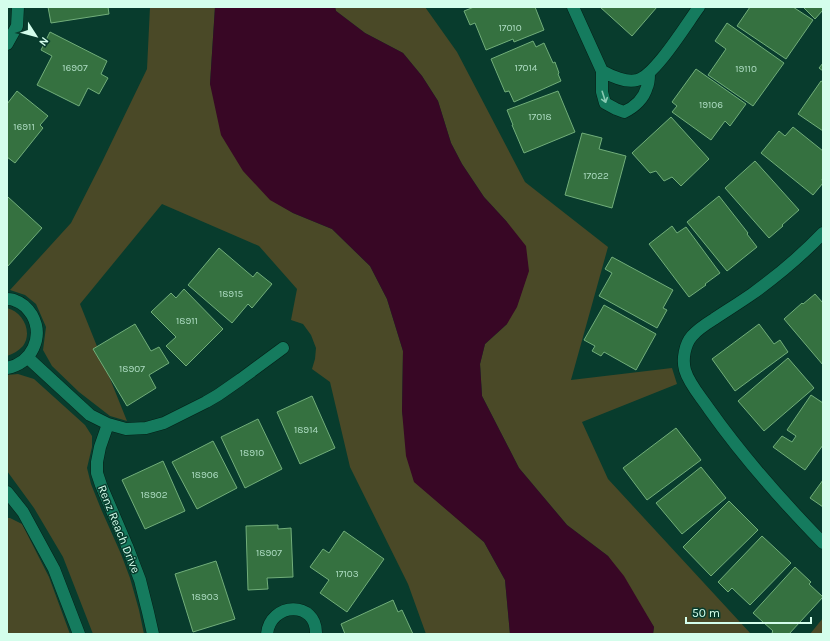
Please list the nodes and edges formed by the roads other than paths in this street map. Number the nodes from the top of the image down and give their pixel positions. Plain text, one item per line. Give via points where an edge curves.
1 (18, 7) edge
2 (574, 7) edge
3 (699, 7) edge
4 (7, 44) edge
5 (602, 71) junction
6 (649, 74) junction
7 (823, 233) edge
8 (7, 299) edge
9 (283, 348) dead end
10 (27, 357) junction
11 (7, 368) edge
12 (108, 424) junction
13 (8, 496) edge
14 (823, 543) edge
15 (79, 634) edge
16 (153, 634) edge
17 (267, 634) edge
18 (316, 634) edge

1 - 4 street via 17,26
2 - 5 street
3 - 6 street
5 - 6 street via 614,78 627,80 637,80
5 -> 6 street via 605,103 624,112 639,102 647,87
7 - 14 street via 788,266 752,294 700,328 691,336 684,356 685,370 691,383 722,427 794,514
8 - 10 street via 17,301 29,310 36,322 37,337
9 - 12 street via 218,395 164,423 146,428 126,429
10 - 11 street
10 - 12 street via 90,414
12 - 16 street, Renz Reach Drive via 100,447 98,473 140,580
13 - 15 street via 23,512 54,569
17 - 18 street via 272,620 279,612 290,609 299,609 307,613 316,627

